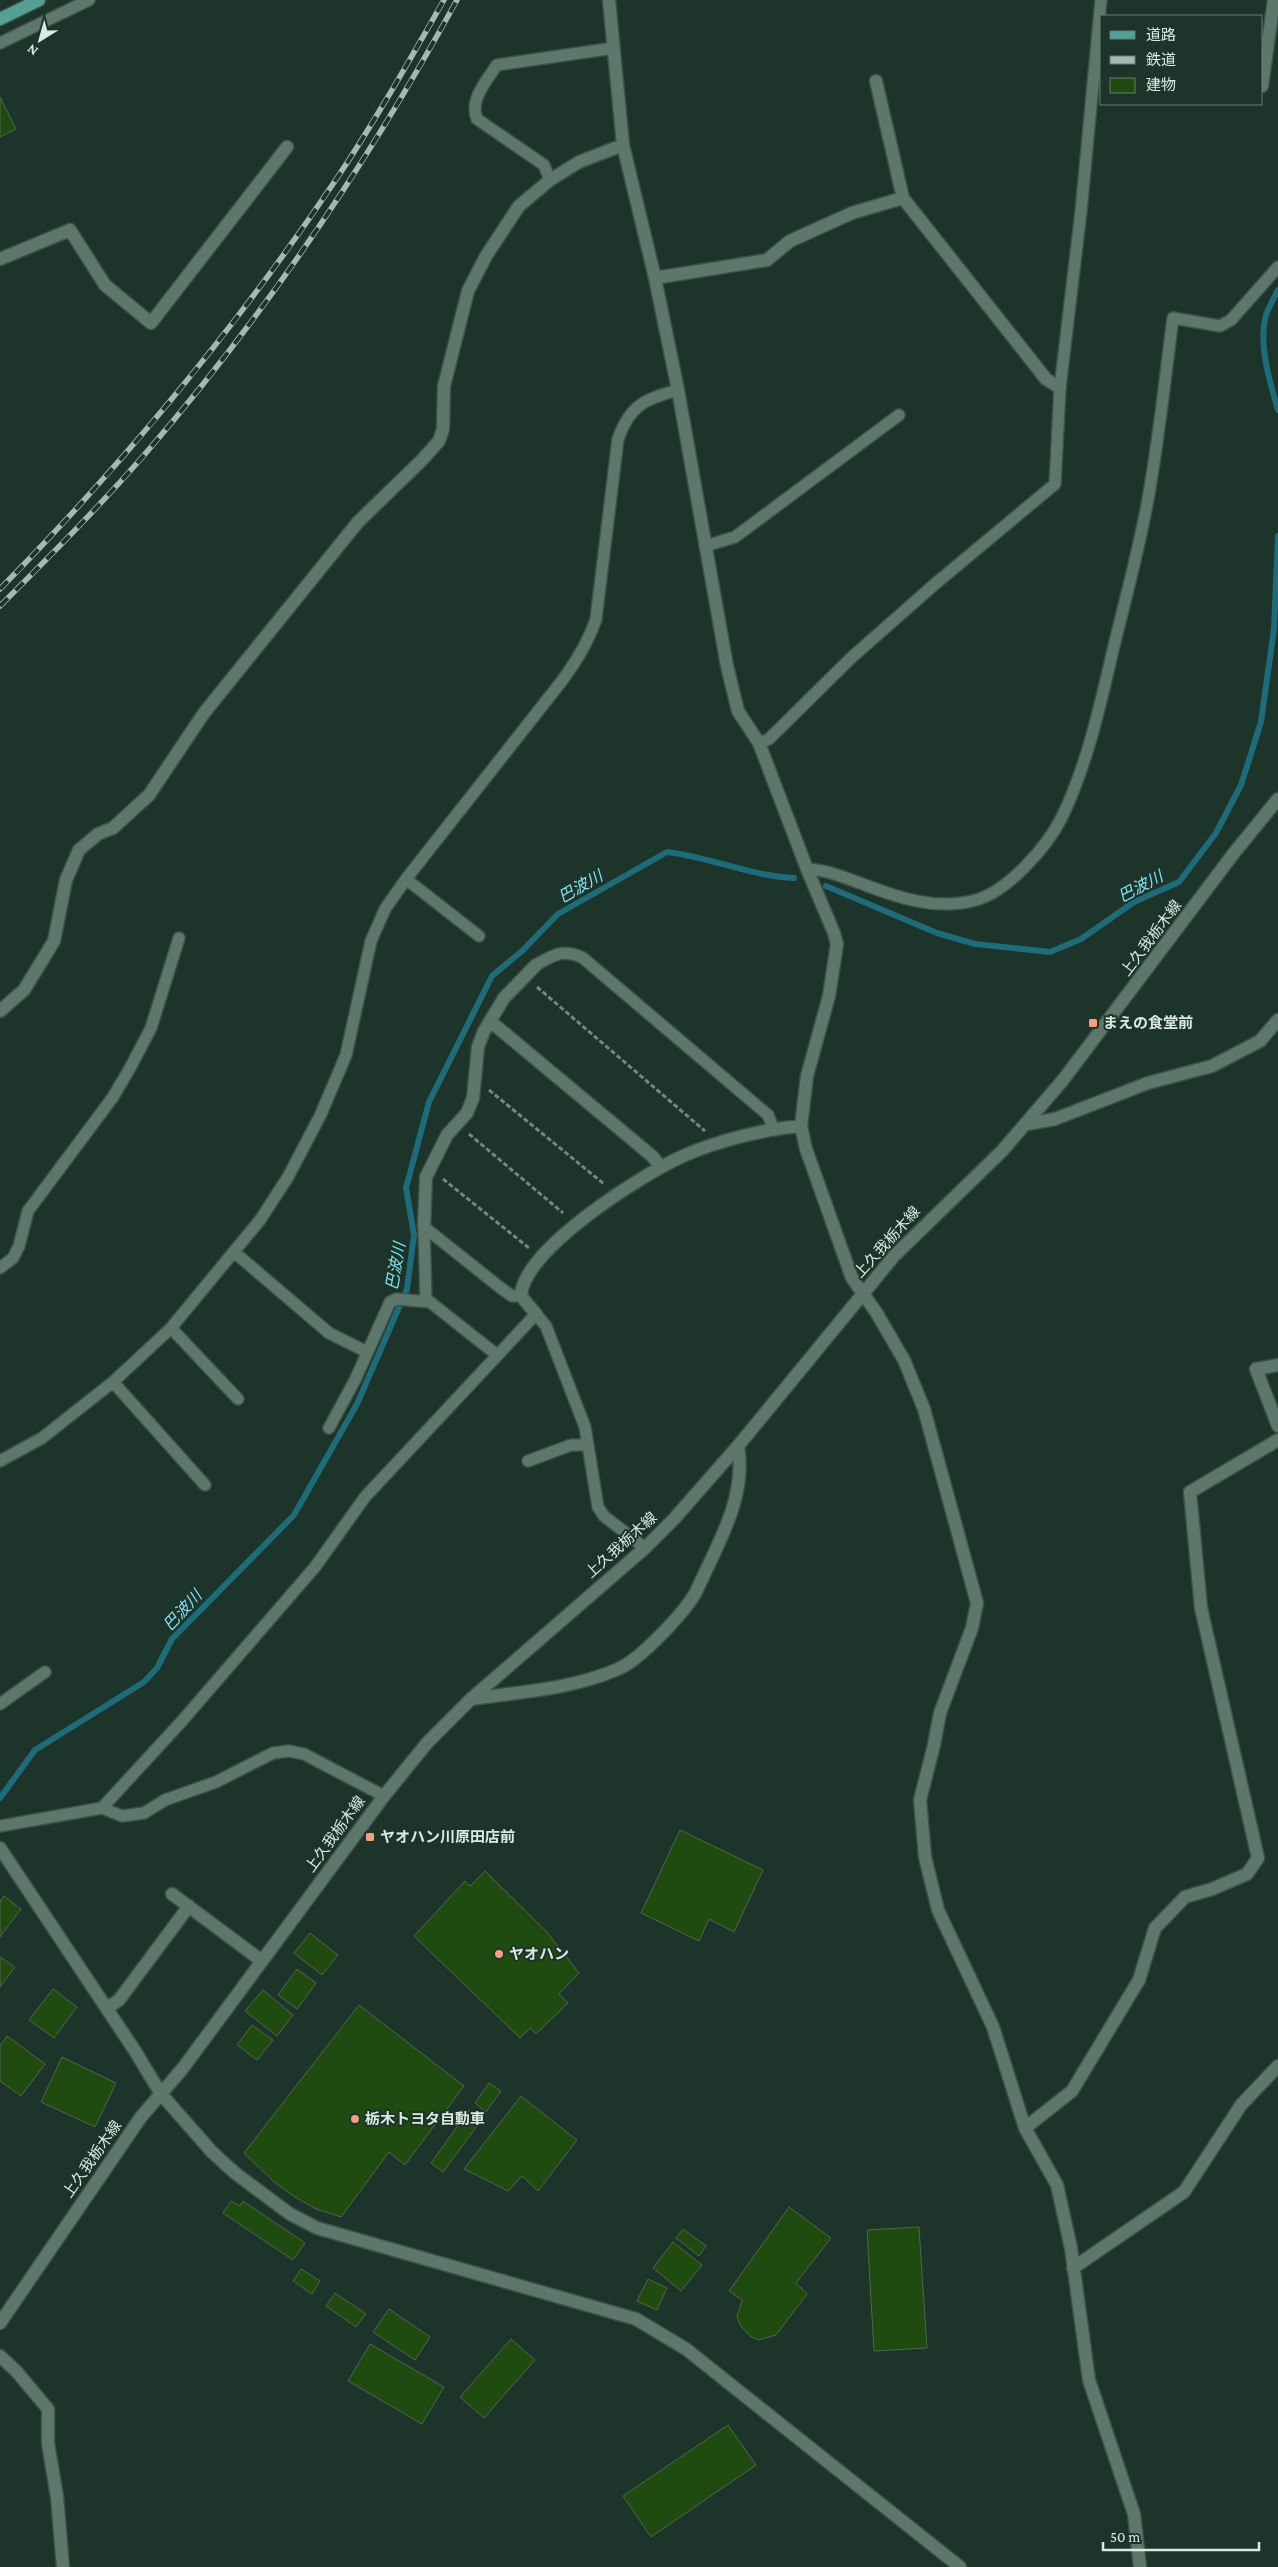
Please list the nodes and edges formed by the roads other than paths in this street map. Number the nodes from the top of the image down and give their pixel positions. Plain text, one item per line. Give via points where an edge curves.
1 (39, 0) edge
2 (89, 0) edge
3 (609, 0) edge
4 (1101, 0) edge
5 (1274, 0) edge
6 (0, 19) edge
7 (0, 43) edge
8 (614, 48) junction
9 (1263, 79) edge
10 (876, 81) dead end
11 (623, 145) junction
12 (287, 147) dead end
13 (550, 180) junction
14 (903, 198) junction
15 (0, 259) edge
16 (1278, 267) edge
17 (655, 278) junction
18 (1060, 388) junction
19 (678, 390) junction
20 (899, 415) dead end
21 (705, 546) junction
22 (760, 743) junction
23 (1278, 799) edge
24 (807, 869) junction
25 (406, 879) junction
26 (479, 936) dead end
27 (180, 938) dead end
28 (536, 964) joint
29 (0, 1011) edge
30 (1278, 1020) edge
31 (490, 1021) junction
32 (1027, 1124) junction
33 (801, 1126) junction
34 (774, 1130) junction
35 (661, 1167) junction
36 (424, 1227) junction
37 (234, 1252) junction
38 (0, 1268) edge
39 (862, 1294) junction
40 (521, 1296) junction
41 (422, 1300) junction
42 (536, 1314) junction
43 (170, 1328) junction
44 (367, 1352) junction
45 (497, 1355) junction
46 (1278, 1365) edge
47 (113, 1382) junction
48 (238, 1399) dead end
49 (1278, 1426) edge
50 (330, 1428) dead end
51 (1278, 1440) edge
52 (588, 1445) junction
53 (738, 1446) junction
54 (0, 1461) edge
55 (528, 1461) dead end
56 (205, 1485) dead end
57 (645, 1548) junction
58 (45, 1672) dead end
59 (471, 1699) junction
60 (0, 1704) edge
61 (384, 1796) junction
62 (102, 1808) junction
63 (0, 1826) edge
64 (0, 1848) edge
65 (172, 1894) dead end
66 (189, 1906) junction
67 (262, 1961) junction
68 (107, 2008) junction
69 (1278, 2066) edge
70 (161, 2094) junction
71 (1025, 2128) junction
72 (1073, 2268) junction
73 (0, 2323) edge
74 (0, 2356) edge
75 (63, 2567) edge
76 (960, 2567) edge
77 (1140, 2567) edge

1 - 6 main road
2 - 7 lane
3 - 8 street
4 - 18 lane
5 - 9 street
8 - 11 street
8 - 13 lane via 497,65 477,98 474,112 477,119 544,165
10 - 14 street
11 - 13 street via 579,162
11 - 17 street
12 - 15 street via 151,323 105,284 70,230
13 - 29 street via 519,206 486,256 468,291 444,386 443,429 439,441 358,522 204,713 149,795 113,828 98,834 79,850 66,880 54,941 24,990
14 - 17 street via 852,213 790,241 767,260
14 - 18 street via 1046,379
16 - 24 lane via 1231,320 1220,326 1173,318 1148,500 1096,719 1062,817 1045,843 1017,874 995,892 974,901 949,905 916,901 824,870
17 - 19 street
18 - 22 lane via 1055,484 935,584
19 - 21 street
19 - 25 lane via 652,398 637,407 624,422 618,439 596,619 577,660
20 - 21 lane via 735,537
21 - 22 street via 738,711
22 - 24 street
23 - 32 street, 上久我栃木線
24 - 33 street via 837,944 829,996 807,1076
25 - 26 lane
25 - 37 lane via 385,909 370,941 346,1055 321,1114 269,1206
27 - 38 lane via 150,1028 130,1068 113,1097 28,1211 16,1252
28 - 31 street via 504,998
28 - 34 lane via 559,952 583,958 768,1115
30 - 32 street via 1260,1041 1212,1066 1148,1082 1055,1119
31 - 35 street via 652,1156
31 - 36 street via 478,1047 474,1098 467,1113 448,1135 426,1177
32 - 39 street, 上久我栃木線 via 922,1226
33 - 34 street
33 - 39 street via 806,1149 852,1278
34 - 35 street via 684,1155
35 - 40 street via 574,1226 540,1257 529,1271
36 - 40 lane via 502,1289 512,1296
36 - 41 lane
37 - 43 lane
37 - 44 lane via 329,1333
39 - 53 street, 上久我栃木線
39 - 71 street via 904,1360 924,1409 977,1603 972,1628 940,1713 920,1800 926,1856 938,1910 993,2027
40 - 42 street
41 - 44 lane via 396,1299 390,1302
41 - 45 lane
42 - 45 lane
42 - 52 lane via 546,1326 568,1379
43 - 47 lane
43 - 48 lane
44 - 50 lane
45 - 62 lane via 365,1497 315,1567
46 - 49 street via 1256,1369
47 - 54 lane via 42,1438
47 - 56 lane
51 - 71 street via 1190,1492 1200,1608 1258,1858 1248,1874 1185,1896 1155,1928 1139,1980 1072,2091
52 - 55 lane via 571,1445
52 - 57 lane via 598,1507 604,1516
53 - 57 street, 上久我栃木線
53 - 59 street via 741,1465 735,1503 696,1592 689,1604 659,1635 620,1669 592,1679
57 - 59 street, 上久我栃木線
58 - 60 lane
59 - 61 street, 上久我栃木線 via 427,1743
61 - 62 lane via 304,1754 289,1751 273,1753 216,1782 165,1800 144,1813 122,1816
61 - 67 street, 上久我栃木線
62 - 63 lane
64 - 68 street
65 - 66 street
66 - 67 street
66 - 68 street via 118,2000
67 - 70 street, 上久我栃木線
68 - 70 street
69 - 72 street via 1241,2105 1184,2192
70 - 73 street, 上久我栃木線 via 141,2117
70 - 76 street via 212,2152 290,2214 354,2239 636,2320 678,2344
71 - 72 street via 1057,2185
72 - 77 street via 1089,2380 1134,2514
74 - 75 street via 48,2409 48,2442

